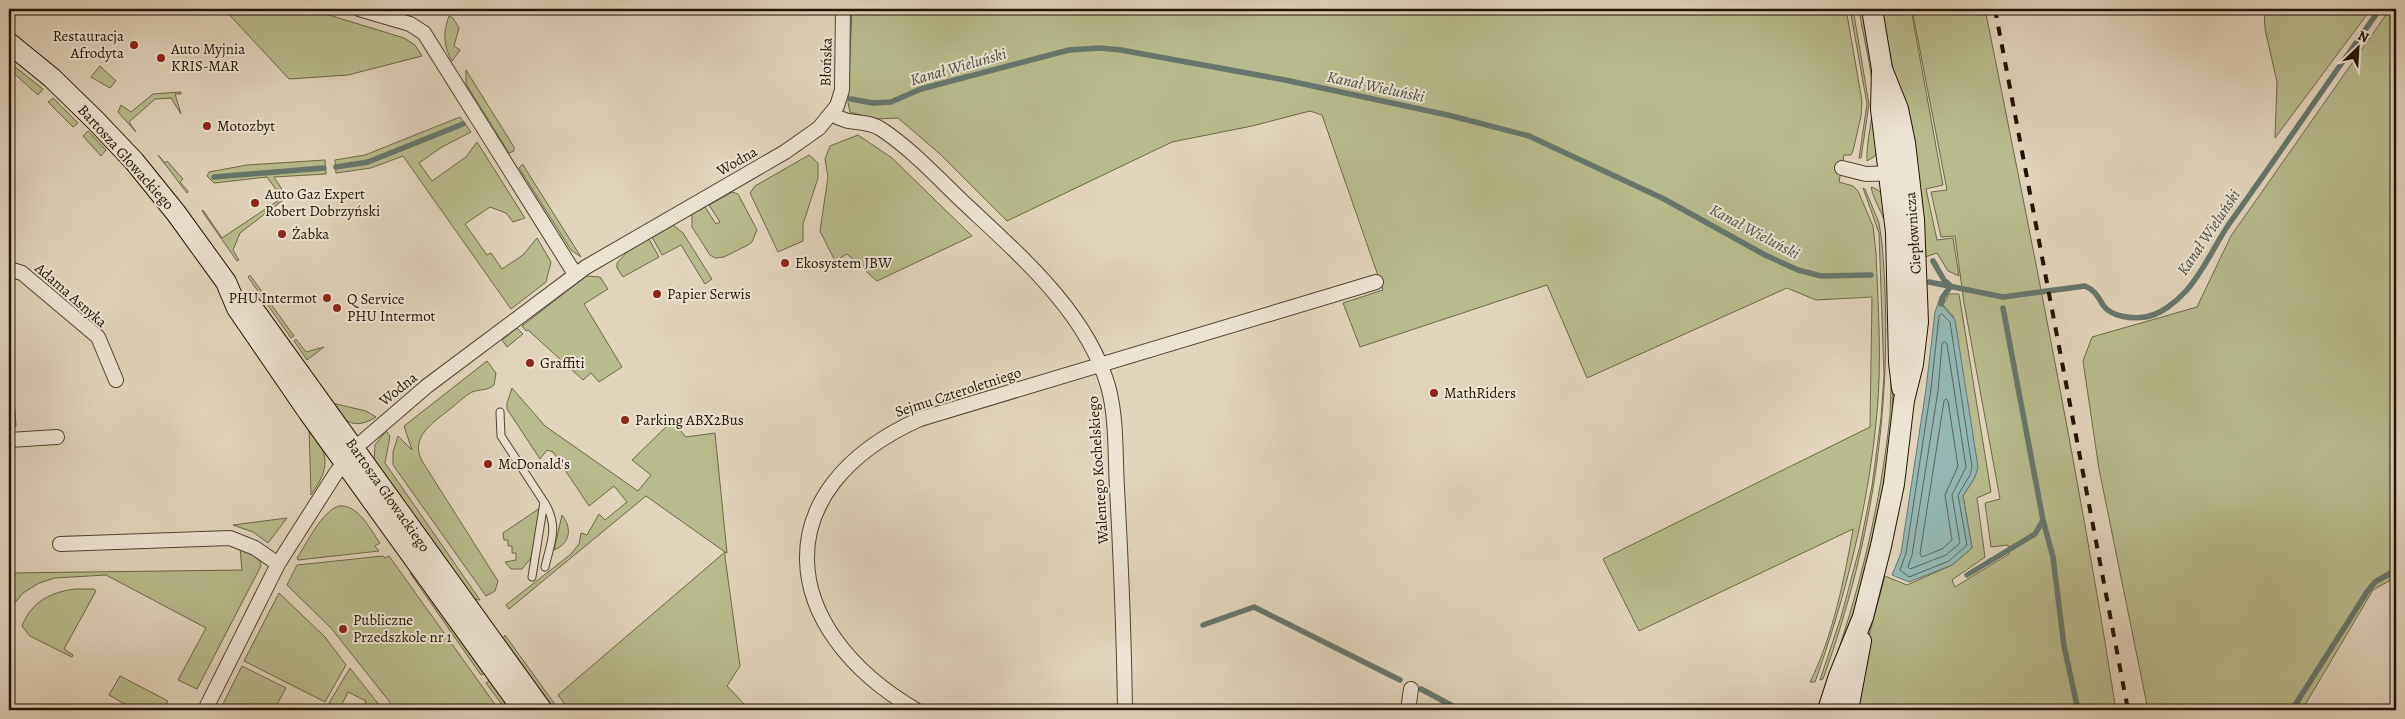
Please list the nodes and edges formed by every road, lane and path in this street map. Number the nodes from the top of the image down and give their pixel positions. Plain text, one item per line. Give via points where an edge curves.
1 (359, 9) edge
2 (843, 9) edge
3 (1872, 9) edge
4 (9, 43) edge
5 (832, 114) junction
6 (1842, 168) dead end
7 (1899, 173) junction
8 (9, 269) edge
9 (575, 274) junction
10 (1376, 282) dead end
11 (1100, 364) junction
12 (116, 380) dead end
13 (500, 412) dead end
14 (57, 437) dead end
15 (9, 440) edge
16 (350, 455) junction
17 (544, 502) junction
18 (60, 544) dead end
19 (278, 564) junction
20 (545, 567) dead end
21 (532, 577) dead end
22 (1863, 617) junction
23 (1411, 689) dead end
24 (205, 710) edge
25 (523, 710) edge
26 (542, 710) edge
27 (916, 710) edge
28 (1125, 710) edge
29 (1408, 710) edge
30 (1828, 710) edge
31 (1848, 710) edge

1 - 9 street via 410,24 424,33
2 - 5 street, Błońska via 842,90
3 - 7 street, Ciepłownicza via 1882,69 1881,109
4 - 16 street, Bartosza Głowackiego via 52,78 111,136 156,188 229,286 237,308
5 - 9 street, Wodna via 785,152
5 - 11 street, Walentego Kochelskiego via 844,121 880,128 927,167 1053,292 1079,326
6 - 7 street via 1866,174
7 - 22 street, Ciepłownicza via 1899,362 1904,400 1892,497
8 - 12 street, Adama Asnyka via 22,273 98,338
9 - 16 street, Wodna via 426,386
10 - 11 street, Sejmu Czteroletniego
11 - 27 street, Sejmu Czteroletniego via 920,419 895,430 855,459 823,497 814,517 806,563 809,587 818,609 846,652 884,687
11 - 28 street, Walentego Kochelskiego via 1112,407 1124,622
13 - 17 lane via 501,436
14 - 15 street
16 - 19 street, Wodna
16 - 25 street, Bartosza Głowackiego
16 - 26 street, Bartosza Głowackiego
17 - 20 lane via 554,526
17 - 21 lane
18 - 19 street via 230,538 255,548
19 - 24 street, Wodna
22 - 30 street, Ciepłownicza
22 - 31 street, Ciepłownicza
23 - 29 street

